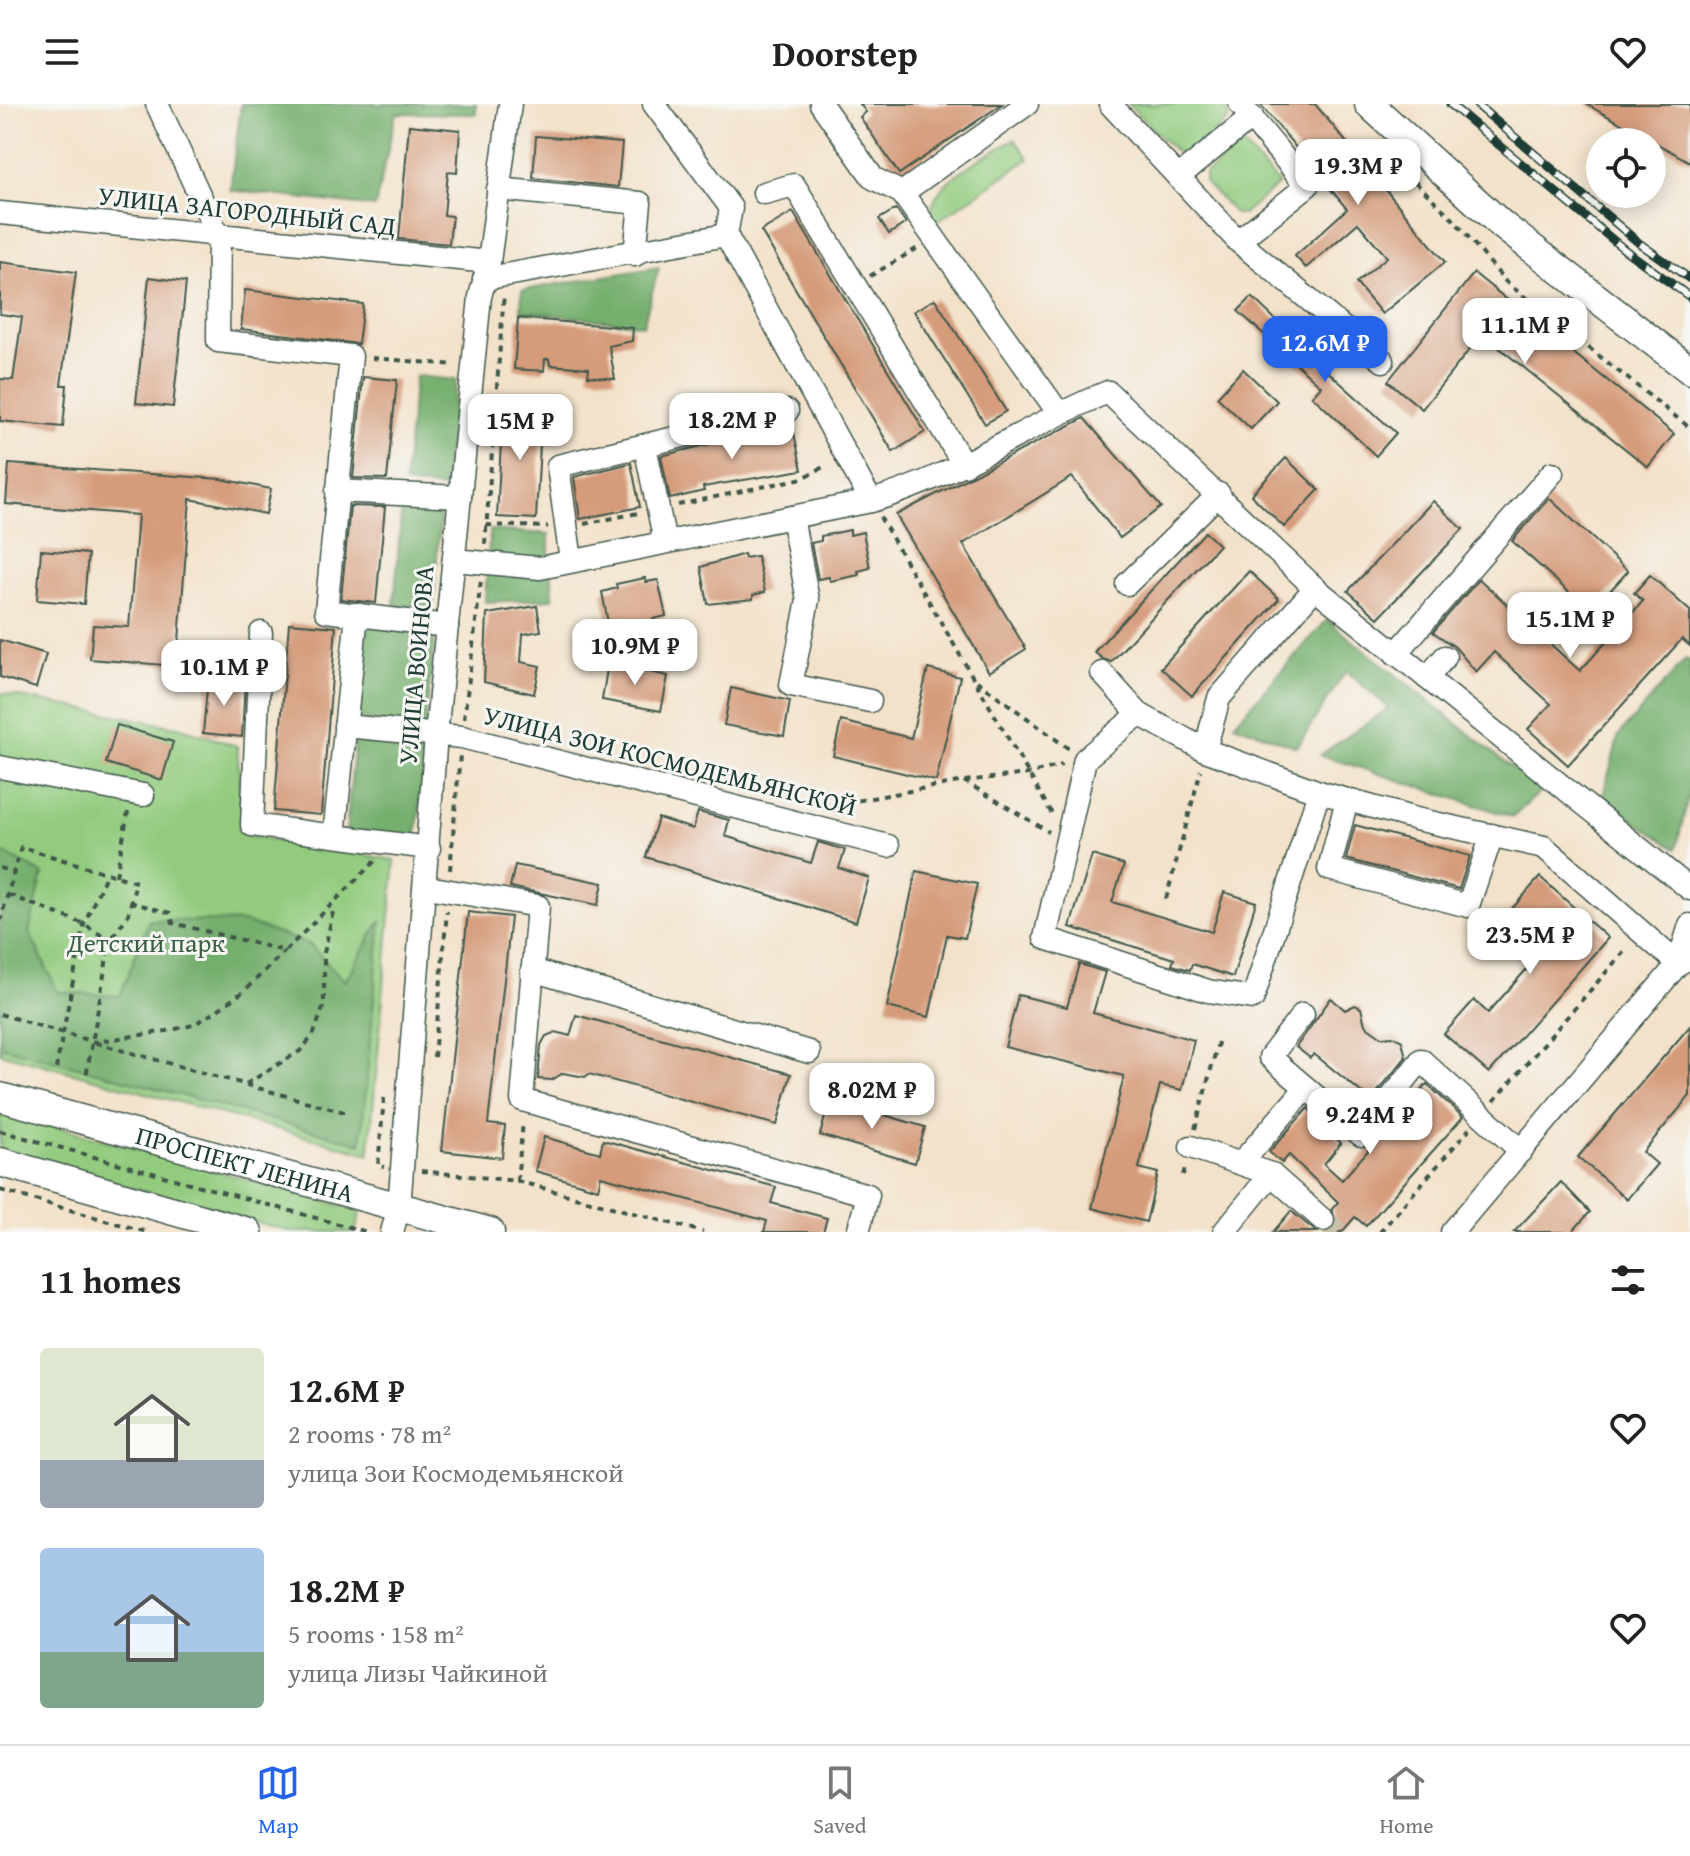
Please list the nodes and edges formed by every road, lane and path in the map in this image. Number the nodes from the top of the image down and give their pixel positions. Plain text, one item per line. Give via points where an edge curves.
1 (157, 104) edge
2 (510, 104) edge
3 (654, 104) edge
4 (821, 104) edge
5 (1027, 104) edge
6 (1110, 104) edge
7 (1369, 104) edge
8 (1246, 111) edge
9 (1404, 171) dead end
10 (1178, 177) junction
11 (498, 189) junction
12 (764, 193) dead end
13 (902, 193) junction
14 (0, 213) edge
15 (929, 234) junction
16 (726, 235) junction
17 (219, 237) junction
18 (1238, 241) junction
19 (635, 255) junction
20 (487, 271) junction
21 (854, 285) junction
22 (351, 356) junction
23 (1383, 361) dead end
24 (473, 367) junction
25 (1690, 370) edge
26 (787, 411) dead end
27 (1058, 412) junction
28 (1690, 428) edge
29 (645, 446) junction
30 (964, 465) junction
31 (1552, 473) dead end
32 (337, 491) junction
33 (1219, 494) junction
34 (460, 497) junction
35 (871, 501) junction
36 (792, 517) junction
37 (665, 542) junction
38 (454, 560) junction
39 (571, 561) junction
40 (1127, 584) dead end
41 (1315, 588) junction
42 (357, 614) junction
43 (447, 626) junction
44 (261, 633) dead end
45 (1396, 654) junction
46 (1445, 657) dead end
47 (1102, 673) dead end
48 (972, 677) junction
49 (1427, 678) junction
50 (870, 701) dead end
51 (1139, 714) junction
52 (345, 726) junction
53 (436, 735) junction
54 (1205, 750) junction
55 (1085, 759) junction
56 (0, 767) edge
57 (1028, 774) junction
58 (964, 781) junction
59 (1319, 792) junction
60 (137, 794) joint
61 (1347, 800) junction
62 (823, 807) dead end
63 (1492, 835) junction
64 (334, 836) junction
65 (1068, 843) junction
66 (888, 846) dead end
67 (429, 848) junction
68 (379, 856) dead end
69 (0, 868) edge
70 (14, 872) junction
71 (107, 873) junction
72 (116, 876) junction
73 (427, 887) junction
74 (1690, 889) edge
75 (8, 895) junction
76 (1166, 899) dead end
77 (130, 902) junction
78 (334, 905) junction
79 (0, 922) edge
80 (84, 924) junction
81 (1690, 925) edge
82 (1643, 931) junction
83 (110, 941) junction
84 (285, 951) junction
85 (1684, 961) edge
86 (532, 970) junction
87 (0, 1014) edge
88 (1303, 1014) dead end
89 (63, 1032) junction
90 (1219, 1039) dead end
91 (94, 1042) junction
92 (809, 1052) dead end
93 (56, 1069) dead end
94 (86, 1077) dead end
95 (246, 1084) junction
96 (1306, 1088) junction
97 (0, 1097) edge
98 (522, 1100) junction
99 (348, 1113) dead end
100 (1482, 1115) junction
101 (0, 1131) edge
102 (1191, 1147) junction
103 (1521, 1151) junction
104 (0, 1162) edge
105 (1241, 1163) junction
106 (378, 1166) dead end
107 (402, 1169) junction
108 (1271, 1174) junction
109 (1183, 1175) dead end
110 (517, 1181) junction
111 (0, 1190) edge
112 (396, 1220) edge
113 (1323, 1220) tunnel mouth
114 (147, 1232) edge
115 (248, 1232) edge
116 (367, 1232) edge
117 (490, 1232) edge
118 (703, 1232) edge
119 (858, 1232) edge
120 (1224, 1232) edge
121 (1380, 1232) edge
122 (1452, 1232) edge

1 - 17 street
2 - 11 street, УЛИЦА ВОИНОВА
3 - 16 street via 731,208
4 - 13 street via 873,178
5 - 13 street
6 - 10 street
7 - 25 main road via 1502,225
8 - 10 street
8 - 18 street via 1307,186
9 - 28 path via 1506,282
10 - 18 street
11 - 19 street via 640,203
11 - 20 street, УЛИЦА ВОИНОВА
12 - 21 street via 794,185
13 - 15 street
14 - 17 street, УЛИЦА ЗАГОРОДНЫЙ САД
15 - 21 path
15 - 27 street
16 - 19 street, УЛИЦА ЗАГОРОДНЫЙ САД
16 - 35 street
17 - 20 street, УЛИЦА ЗАГОРОДНЫЙ САД
17 - 22 street via 218,341
18 - 23 street
19 - 20 street, УЛИЦА ЗАГОРОДНЫЙ САД
20 - 24 street, УЛИЦА ВОИНОВА
21 - 30 street
22 - 24 path
22 - 32 street
24 - 34 street, УЛИЦА ВОИНОВА
26 - 29 street
27 - 30 street
27 - 33 street via 1108,392
29 - 37 street
29 - 39 street via 558,466
30 - 35 street via 911,490
31 - 45 street
32 - 34 street
32 - 42 street via 326,611
33 - 40 street
33 - 41 street
34 - 38 street, УЛИЦА ВОИНОВА
35 - 36 street
35 - 48 path
36 - 37 street
36 - 50 street via 808,600 791,685
37 - 39 street
38 - 39 street via 540,568
38 - 43 street, УЛИЦА ВОИНОВА
41 - 45 street
41 - 54 street via 1219,698
42 - 43 street
42 - 52 street
43 - 53 street, УЛИЦА ВОИНОВА
44 - 64 street via 252,825
45 - 49 street
46 - 49 street
47 - 51 street
48 - 55 path
48 - 57 path
49 - 74 street
51 - 54 street
51 - 55 street
52 - 53 street, УЛИЦА ЗОИ КОСМОДЕМЬЯНСКОЙ
52 - 64 street
53 - 66 street, УЛИЦА ЗОИ КОСМОДЕМЬЯНСКОЙ via 492,744
53 - 67 street, УЛИЦА ВОИНОВА
54 - 59 street
54 - 76 path
55 - 57 path
55 - 65 street
56 - 60 street
57 - 58 path
57 - 65 path
58 - 62 path
58 - 65 path
59 - 61 street
59 - 65 street via 1253,998 1208,991 1045,938
60 - 72 path
61 - 63 street
61 - 63 street via 1329,869 1468,906
63 - 82 street via 1544,847
64 - 67 street
67 - 73 street, УЛИЦА ВОИНОВА
68 - 78 path
69 - 70 path
70 - 71 path via 21,847
70 - 75 path
71 - 72 path
71 - 80 path
72 - 77 path via 136,882
73 - 86 street via 538,906
73 - 107 street, УЛИЦА ВОИНОВА
75 - 79 path
75 - 80 path
77 - 83 path via 128,915
77 - 84 path via 170,913 173,923
78 - 84 path
78 - 95 path via 324,953 324,1005 313,1036 300,1051
80 - 83 path
80 - 89 path
81 - 85 street
82 - 85 street
82 - 100 path
83 - 91 path
84 - 91 path via 244,991 193,1025
85 - 103 street
86 - 92 street
86 - 98 street
87 - 89 path
88 - 96 street via 1270,1057
89 - 91 path
89 - 93 path
90 - 102 path
91 - 94 path
91 - 95 path
95 - 99 path
96 - 100 street via 1361,1135 1421,1060
96 - 105 street
97 - 112 main road, ПРОСПЕКТ ЛЕНИНА
98 - 110 path
98 - 119 street via 868,1195
100 - 103 street
100 - 121 path
101 - 116 path
102 - 105 street
102 - 109 path
103 - 122 street
104 - 115 main road
105 - 108 street
106 - 107 path
107 - 110 path
107 - 112 street, УЛИЦА ВОИНОВА
108 - 113 street
108 - 120 street
110 - 118 path
111 - 114 path
112 - 117 main road, ПРОСПЕКТ ЛЕНИНА

